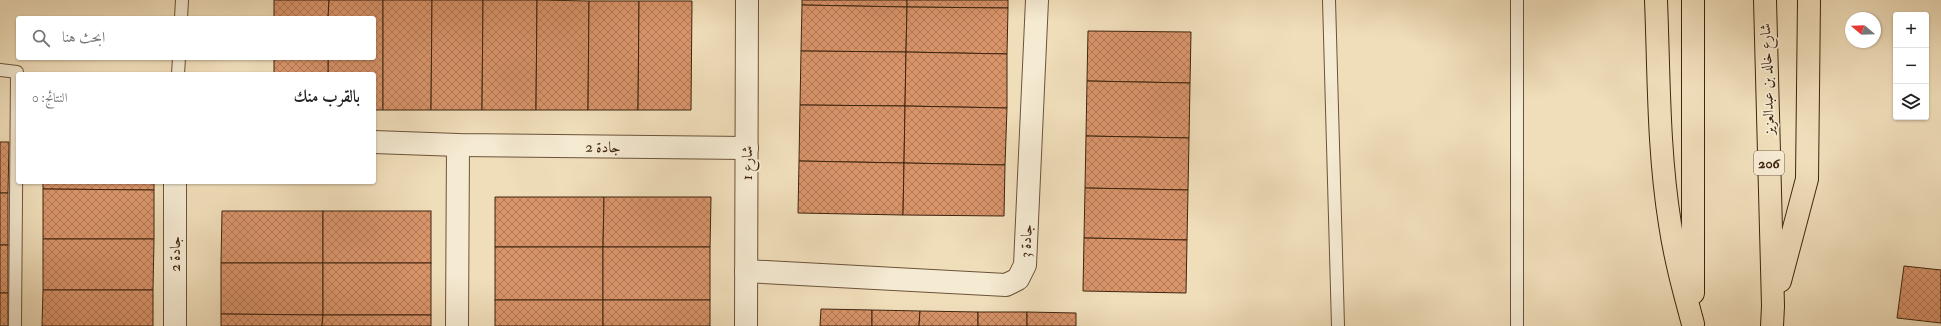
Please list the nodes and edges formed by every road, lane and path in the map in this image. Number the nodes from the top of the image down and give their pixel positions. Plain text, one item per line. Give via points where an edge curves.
1 (182, 0) edge
2 (747, 0) edge
3 (1037, 0) edge
4 (1329, 0) edge
5 (1517, 0) edge
6 (1656, 0) edge
7 (1693, 0) edge
8 (1765, 0) edge
9 (1809, 0) edge
10 (181, 16) edge
11 (179, 60) edge
12 (0, 70) edge
13 (17, 72) edge
14 (178, 72) edge
15 (376, 142) edge
16 (458, 146) junction
17 (747, 148) junction
18 (16, 184) edge
19 (175, 184) edge
20 (746, 271) junction
21 (1773, 316) edge
22 (1693, 325) edge
23 (15, 326) edge
24 (175, 326) edge
25 (457, 326) edge
26 (746, 326) edge
27 (1338, 326) edge
28 (1517, 326) edge

1 - 10 lane
2 - 17 street, شارع 1
3 - 20 street, جادة 3 via 1025,265 1018,279 1006,285
4 - 27 lane
5 - 28 lane
6 - 22 main road via 1662,151 1670,223
7 - 22 main road
8 - 21 main road, شارع خالد بن عبدالعزيز / 206
9 - 21 main road via 1807,179
11 - 14 lane
12 - 13 lane
15 - 16 street, جادة 2
16 - 17 street, جادة 2
16 - 25 street
17 - 20 street, شارع 1
18 - 23 lane
19 - 24 street, جادة 2
20 - 26 street, شارع 1

